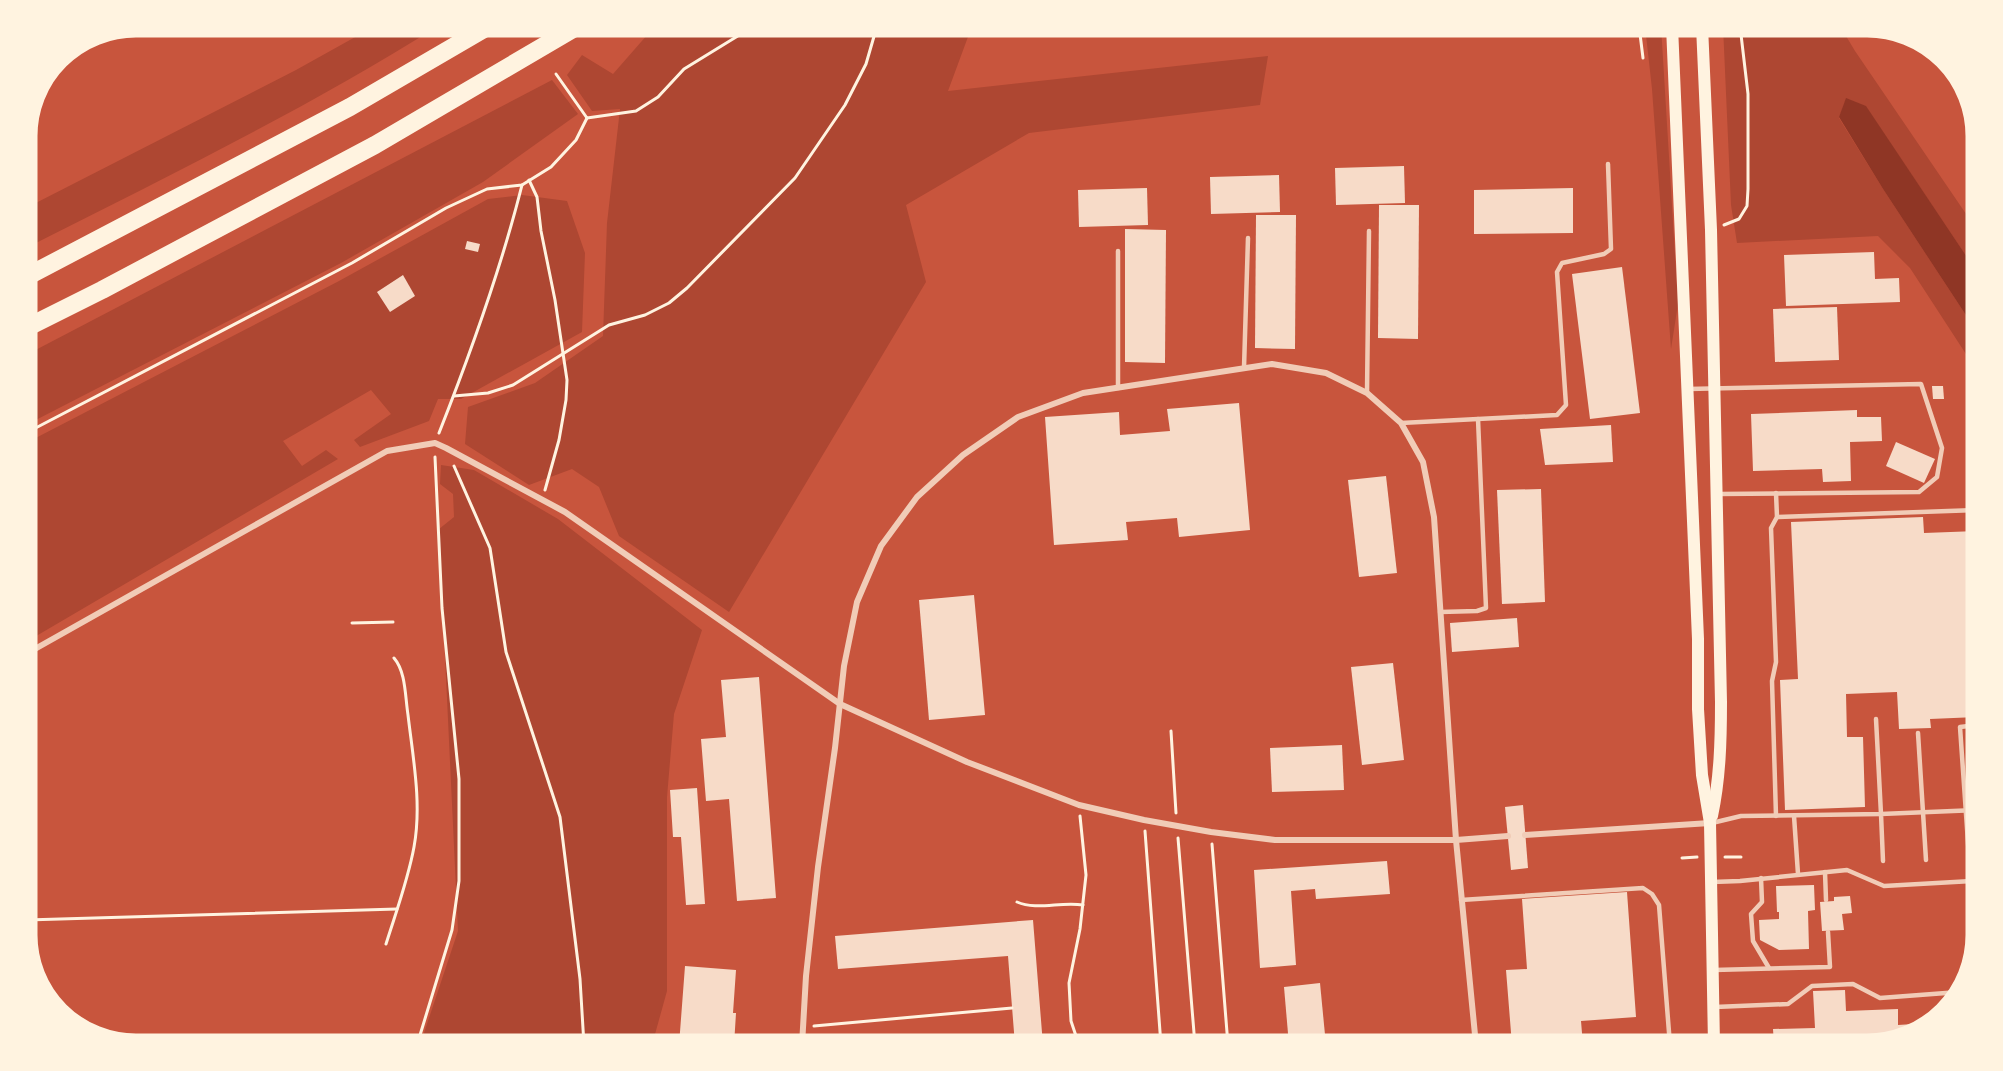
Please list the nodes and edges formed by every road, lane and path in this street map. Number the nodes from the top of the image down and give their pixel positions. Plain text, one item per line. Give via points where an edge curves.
1 (472, 36) edge
2 (561, 36) edge
3 (738, 36) edge
4 (874, 36) edge
5 (1640, 36) edge
6 (1672, 36) edge
7 (1702, 36) edge
8 (1741, 36) edge
9 (1643, 58) dead end
10 (556, 74) dead end
11 (587, 118) junction
12 (1608, 164) dead end
13 (529, 180) junction
14 (522, 185) junction
15 (1711, 230) junction
16 (1369, 231) dead end
17 (1248, 238) dead end
18 (1118, 251) dead end
19 (36, 273) edge
20 (36, 323) edge
21 (563, 354) junction
22 (1244, 368) junction
23 (1118, 388) junction
24 (1688, 389) junction
25 (1715, 389) junction
26 (1366, 393) junction
27 (453, 396) junction
28 (1478, 419) junction
29 (1401, 423) junction
30 (36, 428) edge
31 (435, 443) junction
32 (446, 448) junction
33 (1776, 493) junction
34 (1718, 494) junction
35 (542, 500) junction
36 (1967, 510) edge
37 (1777, 517) junction
38 (1440, 612) junction
39 (393, 622) dead end
40 (352, 623) dead end
41 (36, 648) edge
42 (394, 658) dead end
43 (840, 704) junction
44 (1876, 719) dead end
45 (1967, 726) edge
46 (1171, 731) dead end
47 (1918, 733) dead end
48 (1079, 805) junction
49 (1966, 811) junction
50 (1923, 813) junction
51 (1881, 814) junction
52 (1776, 816) junction
53 (1794, 816) junction
54 (1144, 820) junction
55 (1710, 823) junction
56 (1177, 826) junction
57 (1967, 826) edge
58 (1211, 832) junction
59 (1525, 835) dead end
60 (1508, 836) dead end
61 (1456, 840) junction
62 (1926, 860) dead end
63 (1883, 861) dead end
64 (1825, 872) junction
65 (1798, 874) junction
66 (1761, 878) junction
67 (1967, 880) edge
68 (1711, 882) junction
69 (1461, 900) junction
70 (1826, 900) dead end
71 (1017, 903) dead end
72 (1083, 905) junction
73 (397, 909) junction
74 (36, 920) edge
75 (1828, 933) dead end
76 (386, 944) dead end
77 (1769, 968) junction
78 (1714, 970) junction
79 (1949, 993) edge
80 (1715, 1007) junction
81 (1012, 1008) dead end
82 (803, 1027) junction
83 (420, 1035) edge
84 (583, 1035) edge
85 (803, 1035) edge
86 (1075, 1035) edge
87 (1160, 1035) edge
88 (1194, 1035) edge
89 (1227, 1035) edge
90 (1475, 1035) edge
91 (1669, 1035) edge
92 (1714, 1035) edge

1 - 19 highway via 350,107
2 - 20 highway via 375,145
3 - 11 path via 684,69 658,97 636,111
4 - 21 path via 866,64 845,105 795,178 669,303 609,326
5 - 9 path
6 - 24 main road
7 - 15 main road
8 - 15 path via 1748,94 1747,206 1739,219
10 - 11 path
11 - 13 path via 576,140 551,166
12 - 28 lane via 1611,249 1562,263 1557,272 1566,405 1557,415
13 - 14 path
13 - 21 path via 537,197
14 - 27 path via 514,220
14 - 30 path via 488,189 446,208 352,263
15 - 25 main road
16 - 26 lane
17 - 22 lane
18 - 23 lane
21 - 27 path via 513,385 488,393
21 - 35 path via 566,399
22 - 23 street
22 - 26 street via 1272,364 1326,373
23 - 43 street via 1083,393 1018,417 963,455 917,497 881,546 857,602
24 - 25 lane
24 - 55 main road via 1698,709 1702,776
25 - 33 lane via 1921,384 1942,448 1937,477 1919,492
25 - 34 main road
26 - 29 street
27 - 31 path
28 - 29 lane
28 - 38 lane via 1486,608
29 - 38 street via 1423,462 1434,517
31 - 32 street
31 - 41 street via 387,451
31 - 83 path via 442,608 459,779 459,881 452,930
32 - 35 street
32 - 84 path via 490,548 506,652 560,817
33 - 34 lane
33 - 37 lane
34 - 55 main road via 1721,761
35 - 43 street
36 - 37 lane
37 - 52 lane via 1771,528
38 - 61 street
39 - 40 path
42 - 73 path via 401,666 416,778 417,820
43 - 48 street via 968,762
43 - 82 street via 818,867
44 - 51 lane
45 - 49 lane via 1960,727
46 - 56 path
47 - 50 lane
48 - 54 street
48 - 72 path via 1086,875
49 - 50 lane
49 - 57 lane
50 - 51 lane
50 - 62 lane
51 - 53 lane
51 - 63 lane
52 - 53 lane
52 - 55 lane via 1741,816
53 - 65 lane
54 - 56 street
54 - 87 path
55 - 59 street
55 - 68 main road
56 - 58 street
56 - 88 path
58 - 61 street via 1275,840
58 - 89 path
60 - 61 street
61 - 69 street
64 - 65 lane
64 - 67 lane via 1848,870 1884,886
64 - 70 lane
65 - 66 lane
66 - 68 lane
66 - 77 lane via 1762,902 1752,914 1753,941
68 - 78 main road
69 - 90 street
69 - 91 lane via 1643,888 1659,905
71 - 72 path via 1027,907
72 - 86 path via 1069,983
73 - 74 path
73 - 76 path
75 - 77 lane via 1830,967
77 - 78 lane
78 - 80 main road
79 - 80 lane via 1880,998 1853,984 1812,986 1788,1004
80 - 92 main road
81 - 82 path
82 - 85 street

